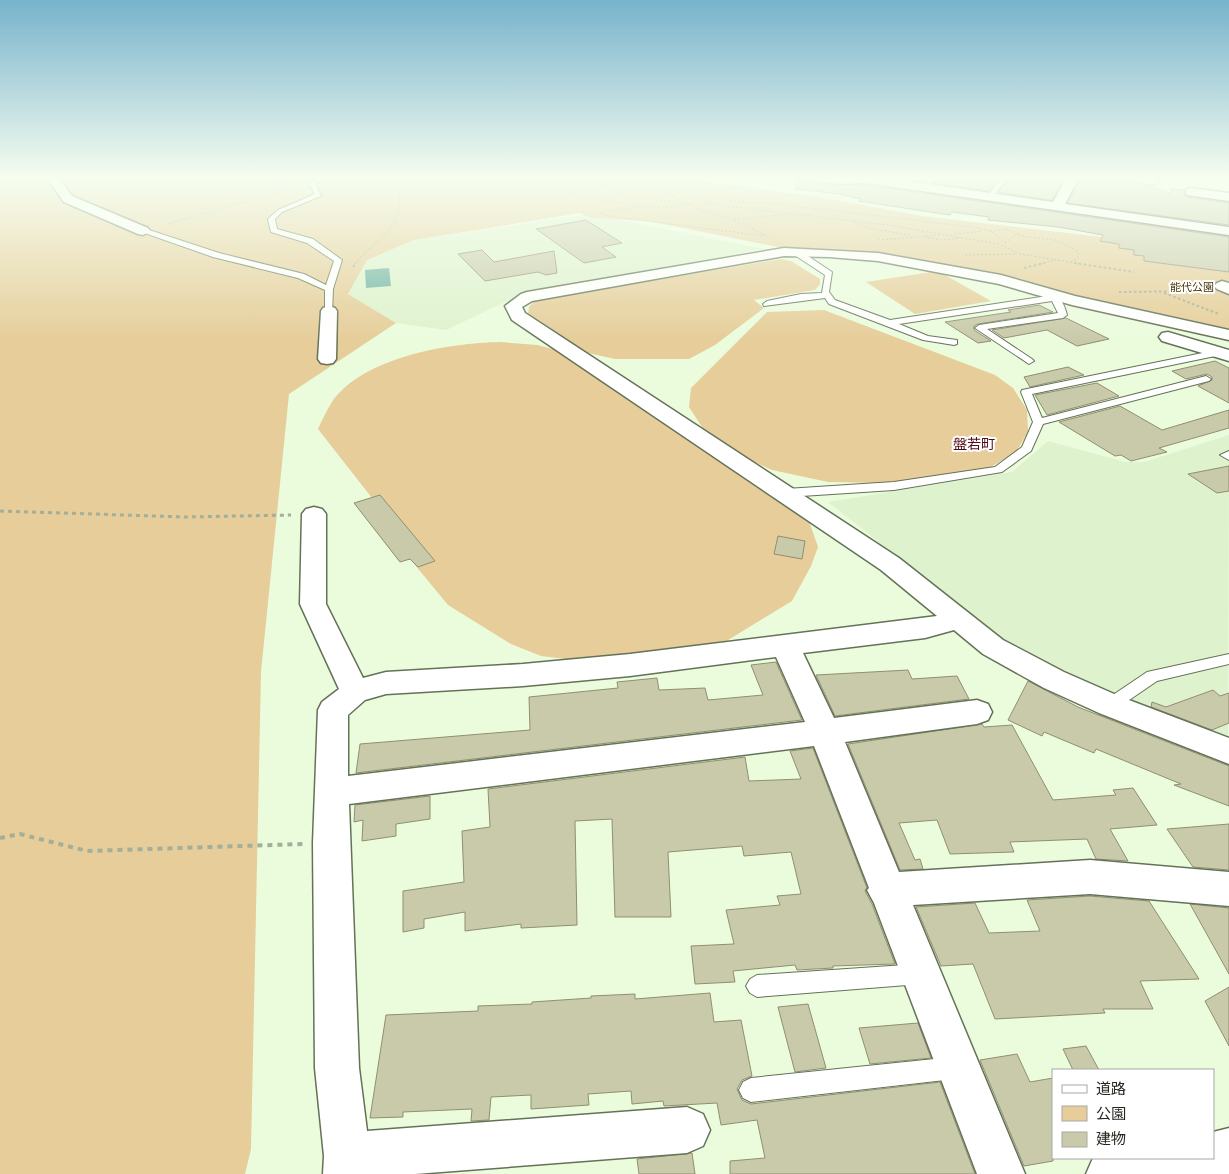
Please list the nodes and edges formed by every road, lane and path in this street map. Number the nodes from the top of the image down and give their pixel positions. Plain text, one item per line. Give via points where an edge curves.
1 (149, 232) edge
2 (280, 232) edge
3 (385, 232) edge
4 (734, 232) edge
5 (759, 232) edge
6 (892, 232) edge
7 (932, 232) edge
8 (976, 232) edge
9 (992, 232) edge
10 (1013, 232) edge
11 (948, 234) junction
12 (1021, 235) junction
13 (768, 236) junction
14 (918, 236) junction
15 (970, 238) junction
16 (878, 240) dead end
17 (898, 243) dead end
18 (1005, 243) junction
19 (1002, 245) junction
20 (796, 252) junction
21 (956, 254) dead end
22 (1020, 254) junction
23 (1071, 262) junction
24 (353, 268) dead end
25 (1134, 272) dead end
26 (329, 289) junction
27 (1220, 289) edge
28 (1111, 292) dead end
29 (1162, 292) junction
30 (827, 295) junction
31 (1054, 298) junction
32 (1072, 300) junction
33 (767, 304) dead end
34 (329, 312) joint
35 (1221, 315) dead end
36 (889, 323) junction
37 (1229, 335) edge
38 (954, 342) dead end
39 (1223, 355) edge
40 (327, 359) dead end
41 (1030, 362) dead end
42 (1206, 379) dead end
43 (1038, 422) junction
44 (786, 493) junction
45 (0, 511) edge
46 (314, 514) joint
47 (959, 620) junction
48 (786, 647) junction
49 (1229, 659) edge
50 (355, 692) junction
51 (1110, 705) junction
52 (977, 712) dead end
53 (824, 732) junction
54 (1229, 751) edge
55 (331, 792) junction
56 (0, 838) edge
57 (331, 843) junction
58 (1229, 889) edge
59 (886, 890) junction
60 (921, 974) junction
61 (757, 986) dead end
62 (959, 1067) junction
63 (751, 1090) dead end
64 (687, 1130) dead end
65 (1229, 1151) edge
66 (1214, 1155) edge
67 (1193, 1159) edge
68 (347, 1165) edge
69 (1002, 1174) edge
70 (1110, 1174) edge

1 - 26 lane via 216,255 301,276
2 - 26 lane via 310,241 338,260
3 - 24 path
4 - 13 path
5 - 13 path
6 - 14 path
7 - 11 path
8 - 11 path
9 - 18 path
10 - 12 path
11 - 14 path
11 - 15 path
12 - 18 path
12 - 23 path via 1048,238 1074,248 1078,251 1078,258
13 - 20 path
14 - 15 path via 940,240
15 - 19 path
16 - 17 path
18 - 19 path
19 - 22 path
20 - 30 lane via 829,274
20 - 32 street via 878,257 1001,280
20 - 44 street via 667,271 527,297 513,306 518,316
21 - 22 path
22 - 23 path
23 - 25 path
26 - 34 lane
27 - 29 path
28 - 29 path
29 - 35 path
30 - 33 lane
30 - 36 lane via 832,302
31 - 32 street
31 - 36 lane
31 - 39 street
31 - 41 lane via 1063,315 979,328
32 - 37 street
34 - 40 street
36 - 38 lane via 926,338
39 - 43 lane via 1026,392
42 - 43 lane
43 - 44 lane via 1027,449 998,470 894,486
44 - 47 street via 890,564
45 - 46 path via 184,517
46 - 50 street via 313,604
47 - 48 street via 925,628
47 - 51 street via 993,647
48 - 50 street via 533,674 386,684
48 - 53 street
49 - 51 lane via 1152,676
50 - 55 street via 333,710
51 - 54 street
52 - 53 street
53 - 55 street
53 - 59 street
55 - 57 street
56 - 57 path via 20,834 87,850
57 - 68 street via 338,1068
58 - 59 street via 1090,876
59 - 60 street
60 - 61 lane
60 - 62 street
62 - 63 lane
62 - 69 street
64 - 68 street
65 - 66 street
67 - 70 street

